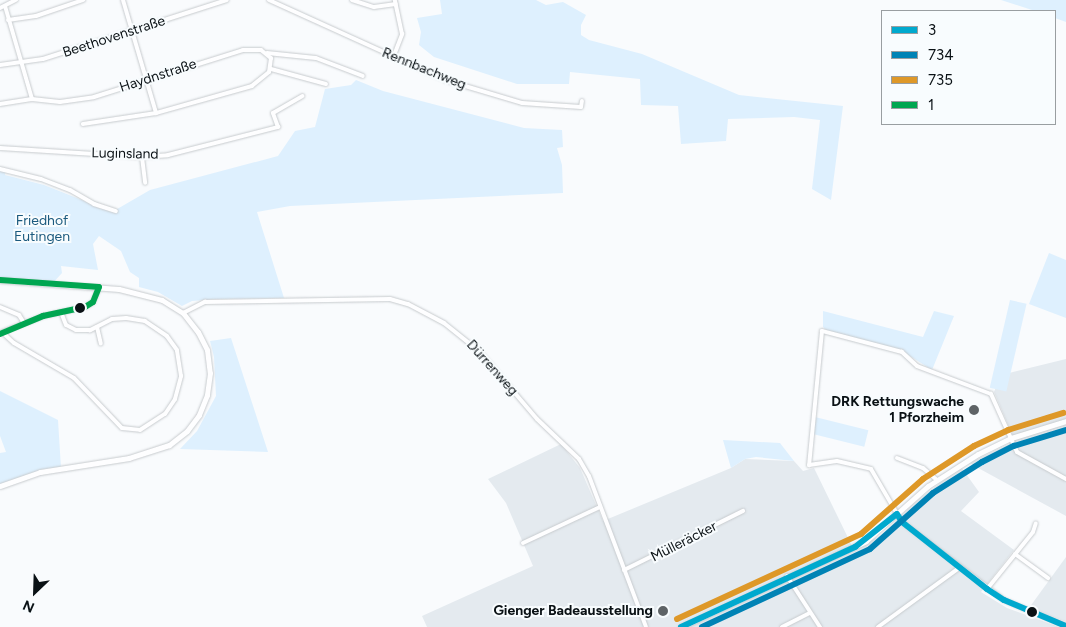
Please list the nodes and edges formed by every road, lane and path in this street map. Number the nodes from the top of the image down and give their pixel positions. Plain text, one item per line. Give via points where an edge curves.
1 (16, 0) edge
2 (83, 0) edge
3 (123, 0) edge
4 (206, 0) edge
5 (227, 0) edge
6 (269, 0) edge
7 (352, 0) edge
8 (396, 2) edge
9 (5, 6) junction
10 (208, 6) junction
11 (0, 8) edge
12 (8, 20) junction
13 (133, 31) junction
14 (267, 53) junction
15 (393, 58) junction
16 (20, 62) junction
17 (0, 65) edge
18 (271, 69) junction
19 (363, 76) dead end
20 (146, 80) junction
21 (326, 84) dead end
22 (302, 96) dead end
23 (32, 99) junction
24 (582, 101) dead end
25 (0, 104) edge
26 (156, 113) junction
27 (83, 124) dead end
28 (0, 148) edge
29 (142, 157) junction
30 (0, 169) edge
31 (145, 183) dead end
32 (116, 211) dead end
33 (0, 280) edge
34 (99, 287) junction
35 (0, 307) edge
36 (61, 312) junction
37 (183, 314) junction
38 (24, 323) junction
39 (97, 327) junction
40 (1, 333) edge
41 (102, 344) dead end
42 (1066, 421) edge
43 (1011, 438) junction
44 (897, 458) dead end
45 (1066, 479) edge
46 (937, 480) junction
47 (0, 486) edge
48 (600, 507) junction
49 (743, 511) dead end
50 (897, 514) junction
51 (1036, 523) dead end
52 (524, 543) dead end
53 (1015, 554) junction
54 (959, 568) junction
55 (624, 570) junction
56 (787, 576) junction
57 (1048, 578) dead end
58 (987, 589) junction
59 (810, 613) junction
60 (1066, 626) edge
61 (646, 627) edge
62 (681, 627) edge
63 (782, 627) edge
64 (820, 627) edge
65 (878, 627) edge

1 - 9 street
2 - 12 street via 36,16
3 - 13 street
4 - 10 street
5 - 10 street, Beethovenstraße
6 - 15 street, Rennbachweg
7 - 8 street via 374,6
8 - 15 street via 402,34
9 - 11 street
9 - 12 street
10 - 13 street, Beethovenstraße
12 - 16 street
13 - 16 street, Beethovenstraße via 43,60
13 - 20 street
14 - 18 street via 271,58
14 - 19 street, Haydnstraße via 316,58
14 - 20 street, Haydnstraße via 243,50
15 - 24 street, Rennbachweg via 445,80 522,103 582,107
16 - 17 street, Beethovenstraße
16 - 23 street
18 - 21 street
18 - 26 street via 259,83
20 - 23 street, Haydnstraße via 94,97 60,102
20 - 26 street
22 - 29 street, Luginsland via 273,113 278,127 199,149
23 - 25 street, Haydnstraße
26 - 27 street
28 - 29 street, Luginsland
29 - 31 street
30 - 32 street via 42,179
33 - 34 street
34 - 36 street via 89,305
34 - 37 street via 151,295
35 - 38 street via 19,315
36 - 38 street
36 - 39 street via 70,328 83,331
37 - 47 street via 203,342 210,373 203,405 187,431 169,445 146,454 40,472
37 - 48 street, Dürrenweg via 205,302 390,299 408,304 444,323 480,351 537,419 574,452 589,476
38 - 40 street
39 - 40 street via 117,318 145,321 160,330 177,350 181,376 175,399 165,414 148,426 135,431 122,428 74,378
39 - 41 street
42 - 43 street
43 - 45 street via 1017,452
43 - 46 street
43 - 50 street via 990,394 917,366 902,352 822,331 809,465 837,461 871,469
44 - 46 street via 923,468
46 - 50 street
48 - 52 street
48 - 55 street, Dürrenweg
49 - 55 street, Mülleräcker
50 - 54 street via 902,522
50 - 56 street via 866,541
51 - 53 street via 1033,532
53 - 57 street
53 - 58 street
54 - 58 street
54 - 65 street
55 - 61 street, Dürrenweg
56 - 59 street
56 - 62 street
58 - 60 street via 1004,600
59 - 63 street
59 - 64 street

